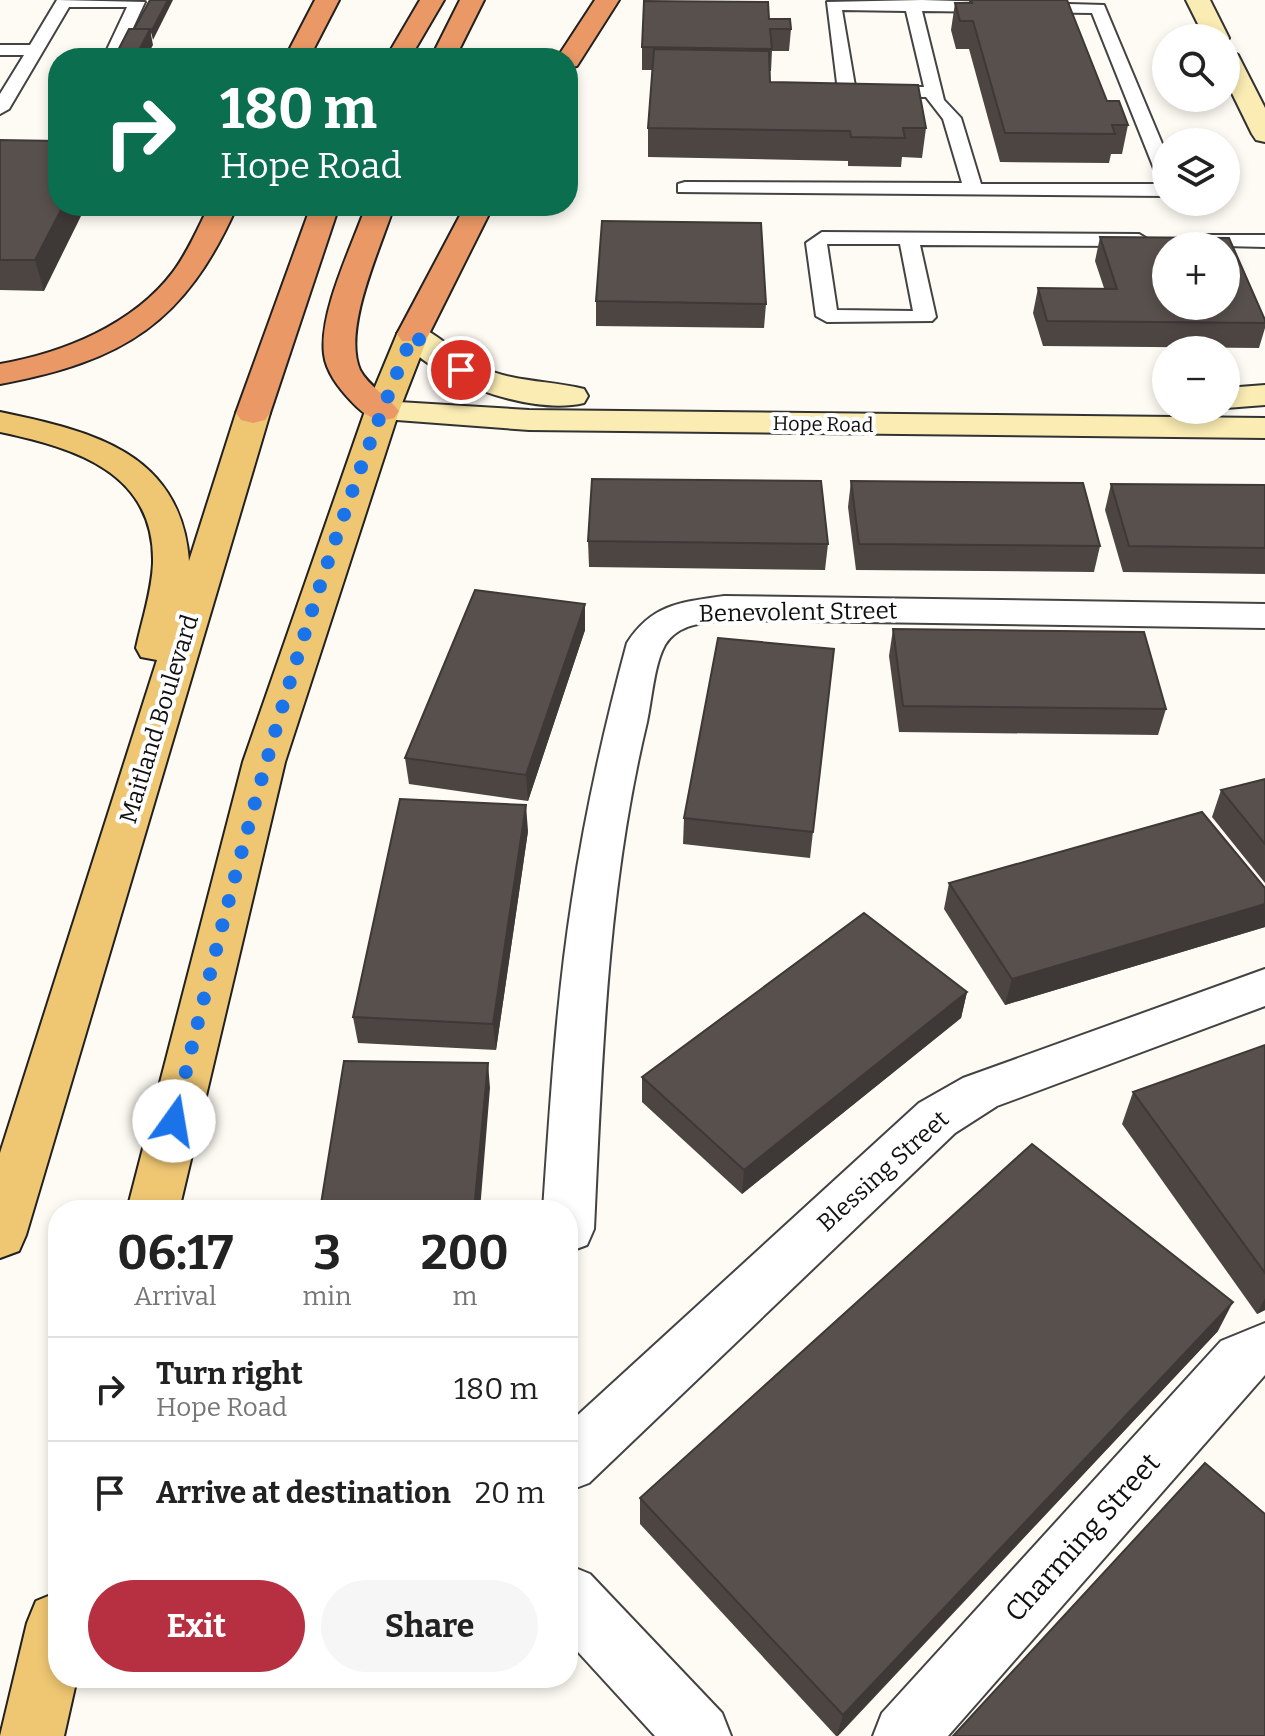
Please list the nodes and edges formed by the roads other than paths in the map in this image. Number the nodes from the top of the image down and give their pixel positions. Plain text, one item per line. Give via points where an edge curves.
1 (327, 0) edge
2 (405, 0) edge
3 (432, 0) edge
4 (472, 0) edge
5 (607, 0) edge
6 (1198, 0) edge
7 (65, 1) edge
8 (912, 2) edge
9 (1210, 24) edge
10 (116, 48) edge
11 (302, 48) edge
12 (379, 48) edge
13 (404, 48) edge
14 (448, 48) edge
15 (576, 48) edge
16 (0, 50) edge
17 (35, 50) junction
18 (1240, 83) edge
19 (934, 92) junction
20 (0, 109) edge
21 (1265, 134) edge
22 (1152, 141) edge
23 (685, 188) dead end
24 (973, 189) junction
25 (1152, 190) edge
26 (218, 216) edge
27 (295, 216) edge
28 (322, 216) edge
29 (377, 216) edge
30 (474, 216) edge
31 (909, 239) junction
32 (1265, 241) edge
33 (413, 334) junction
34 (0, 374) edge
35 (1265, 395) edge
36 (1240, 397) edge
37 (1152, 399) edge
38 (382, 411) junction
39 (253, 413) junction
40 (0, 422) edge
41 (1265, 428) edge
42 (1265, 616) edge
43 (100, 913) junction
44 (1265, 987) edge
45 (155, 1200) edge
46 (570, 1200) edge
47 (0, 1235) edge
48 (1265, 1348) edge
49 (578, 1454) edge
50 (578, 1607) edge
51 (48, 1666) edge
52 (32, 1736) edge
53 (699, 1736) edge
54 (905, 1736) edge

1 - 11 highway
2 - 12 highway
3 - 13 highway
4 - 14 highway
5 - 15 highway
6 - 9 main road
7 - 10 lane via 137,2
7 - 17 lane
8 - 19 lane
8 - 19 lane via 833,5 847,91
8 - 22 lane via 1098,8
16 - 17 lane
17 - 20 lane
18 - 21 main road
19 - 24 lane via 952,118
23 - 24 lane
24 - 25 lane
26 - 34 highway via 185,276 144,318 82,349
27 - 39 highway via 269,295 257,353
28 - 39 highway, Maitland Boulevard
29 - 38 highway via 337,333 339,357 350,379
30 - 33 highway
31 - 31 lane via 816,240 827,316 925,317
31 - 32 lane
33 - 37 main road, Hope Road via 442,361 536,395
33 - 38 main road
35 - 36 main road
38 - 41 main road, Hope Road via 529,420
38 - 45 main road via 264,762
39 - 43 main road, Maitland Boulevard
40 - 43 main road via 60,434 109,454 147,484 169,526 171,562
42 - 46 street, Benevolent Street via 724,608 665,622 646,643 620,747 594,900 580,1023
43 - 47 main road, Maitland Boulevard
44 - 49 street, Blessing Street via 980,1092 937,1118
48 - 54 street, Charming Street via 1241,1359
50 - 53 street
51 - 52 main road

